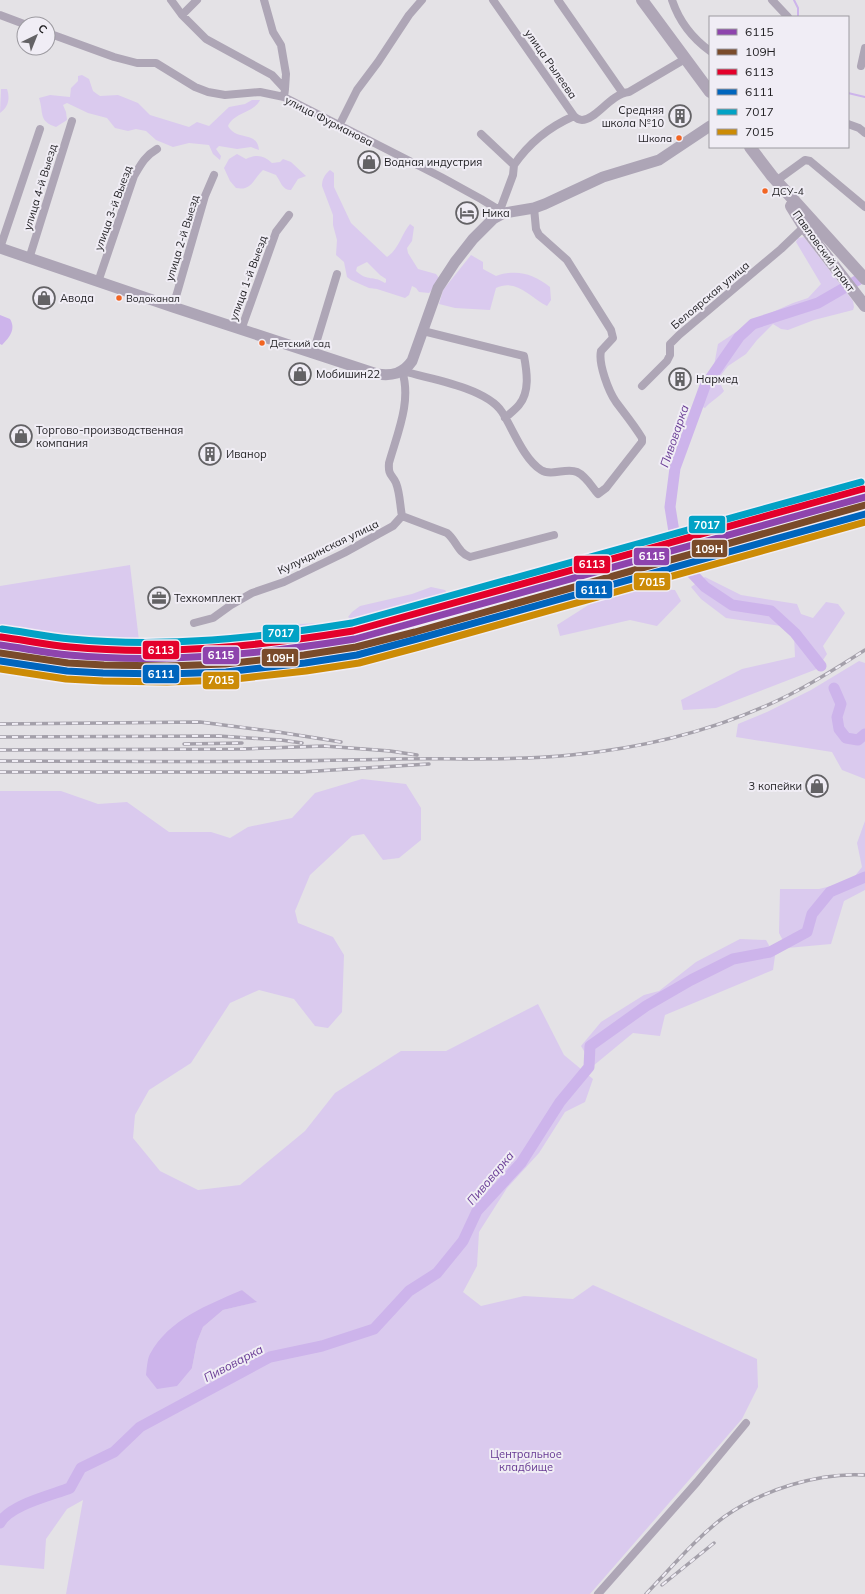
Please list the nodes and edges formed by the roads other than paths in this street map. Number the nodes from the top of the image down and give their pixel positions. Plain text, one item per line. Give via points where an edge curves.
1 (171, 0) edge
2 (197, 0) edge
3 (264, 0) edge
4 (422, 0) edge
5 (493, 0) edge
6 (558, 0) edge
7 (642, 0) edge
8 (672, 0) edge
9 (772, 0) edge
10 (182, 14) junction
11 (0, 15) edge
12 (787, 16) edge
13 (16, 21) edge
14 (56, 36) edge
15 (865, 48) edge
16 (709, 50) edge
17 (685, 59) junction
18 (861, 66) dead end
19 (285, 89) junction
20 (709, 91) edge
21 (622, 92) junction
22 (284, 97) junction
23 (574, 116) junction
24 (72, 121) dead end
25 (849, 124) edge
26 (339, 126) junction
27 (709, 127) edge
28 (40, 129) dead end
29 (865, 133) edge
30 (481, 134) dead end
31 (751, 148) edge
32 (157, 149) dead end
33 (514, 166) junction
34 (214, 175) dead end
35 (774, 178) junction
36 (865, 207) edge
37 (534, 208) junction
38 (502, 212) junction
39 (289, 215) dead end
40 (804, 227) junction
41 (0, 248) edge
42 (845, 257) junction
43 (29, 259) junction
44 (834, 265) junction
45 (337, 274) dead end
46 (865, 279) edge
47 (98, 282) junction
48 (862, 302) edge
49 (173, 307) junction
50 (241, 330) junction
51 (423, 330) junction
52 (313, 353) junction
53 (402, 372) junction
54 (642, 386) dead end
55 (505, 418) junction
56 (402, 516) junction
57 (554, 535) dead end
58 (194, 623) dead end
59 (746, 1423) dead end
60 (598, 1594) edge

1 - 10 street
2 - 10 street
3 - 19 street via 273,32 281,45 286,74
4 - 26 street via 357,90
5 - 23 street, улица Рылеева
6 - 21 street
7 - 17 main road
8 - 16 street via 675,11 686,29 698,43
9 - 12 street
10 - 19 street via 206,39 272,75
11 - 13 street
14 - 22 street, улица Фурманова via 120,59 156,63 183,81 208,92 225,95 260,92
15 - 18 street
17 - 20 main road
17 - 21 street via 629,92
19 - 22 street
21 - 23 street via 589,118 579,120
22 - 26 street, улица Фурманова
23 - 33 street, улица Рылеева via 541,136 522,154
24 - 43 street, улица 4-й Выезд
25 - 29 street
26 - 38 street, улица Фурманова via 442,177
27 - 37 street via 659,160 603,177
28 - 41 street
30 - 33 street
31 - 35 main road, Павловский тракт
32 - 47 street, улица 3-й Выезд via 142,162 134,176
33 - 38 street
34 - 49 street, улица 2-й Выезд via 205,196
35 - 36 street via 805,160 810,160
35 - 40 main road, Павловский тракт
35 - 42 main road, Павловский тракт
37 - 38 street
37 - 55 street via 539,235 567,260 611,330 612,338 600,351 602,368 616,401 642,438 642,442 606,488 598,494 578,472 542,470 526,453
38 - 51 street via 483,228 446,274 432,301
39 - 50 street, улица 1-й Выезд via 276,232
40 - 44 main road, Павловский тракт
40 - 54 street, Белоярская улица via 679,335 670,344 667,361
41 - 43 street
42 - 44 main road via 836,255
42 - 46 main road, Павловский тракт
43 - 47 street
44 - 48 main road, Павловский тракт
45 - 52 street
47 - 49 street
49 - 50 street
50 - 52 street
51 - 53 street via 412,361
51 - 55 street via 524,356 528,374 525,396
52 - 53 street via 377,374 393,375
53 - 55 street via 446,382 474,392 490,400
53 - 56 street via 405,398 388,471 396,483
56 - 57 street via 447,533 461,552 470,557
56 - 58 street, Кулундинская улица via 393,526 344,553 284,582 252,594 213,618
59 - 60 street

